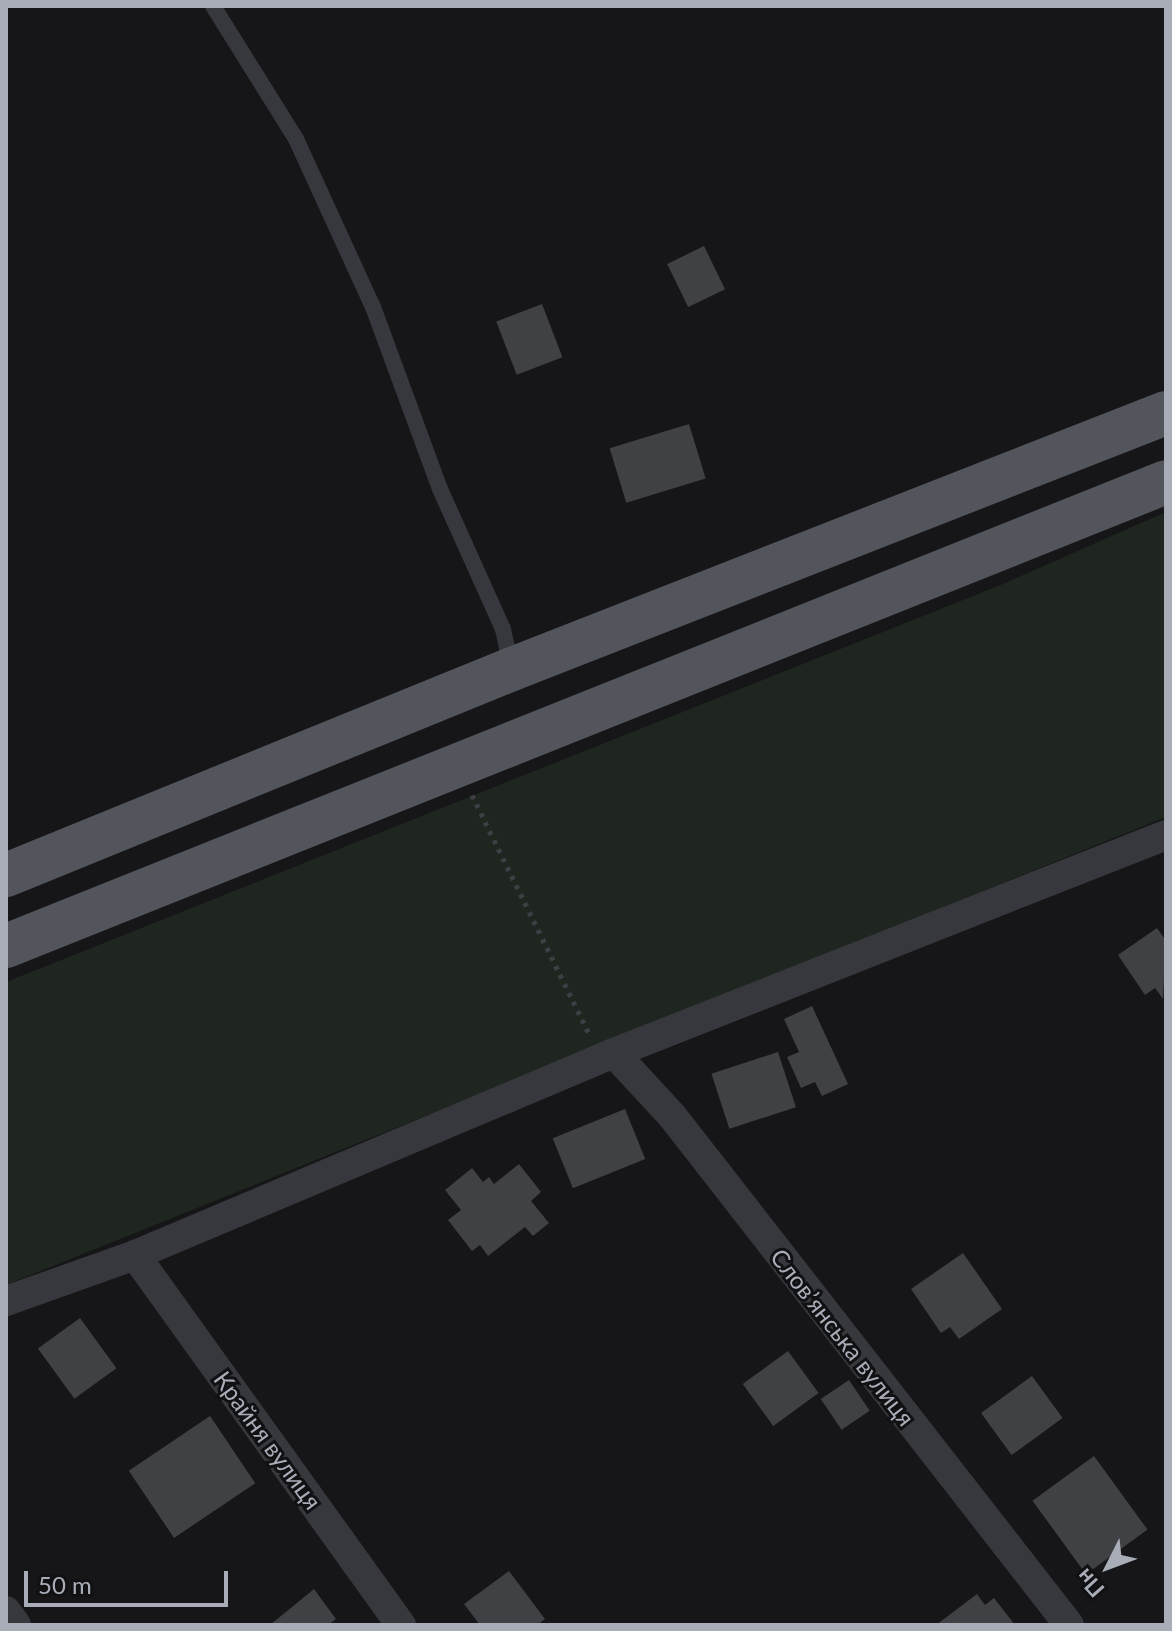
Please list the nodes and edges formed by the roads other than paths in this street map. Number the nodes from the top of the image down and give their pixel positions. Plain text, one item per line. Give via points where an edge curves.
1 (213, 6) edge
2 (1166, 413) edge
3 (1166, 482) edge
4 (512, 669) junction
5 (1166, 835) edge
6 (6, 875) edge
7 (6, 946) edge
8 (607, 1055) junction
9 (135, 1255) junction
10 (6, 1301) edge
11 (6, 1611) edge
12 (16, 1625) edge
13 (401, 1625) edge
14 (1069, 1625) edge

1 - 4 lane via 296,139 373,307 440,489 503,629
2 - 4 main road
3 - 7 main road
4 - 6 main road
5 - 8 street
8 - 9 street
8 - 14 street, Словʼянська вулиця via 673,1117
9 - 10 street
9 - 13 street, Крайня вулиця
11 - 12 street

